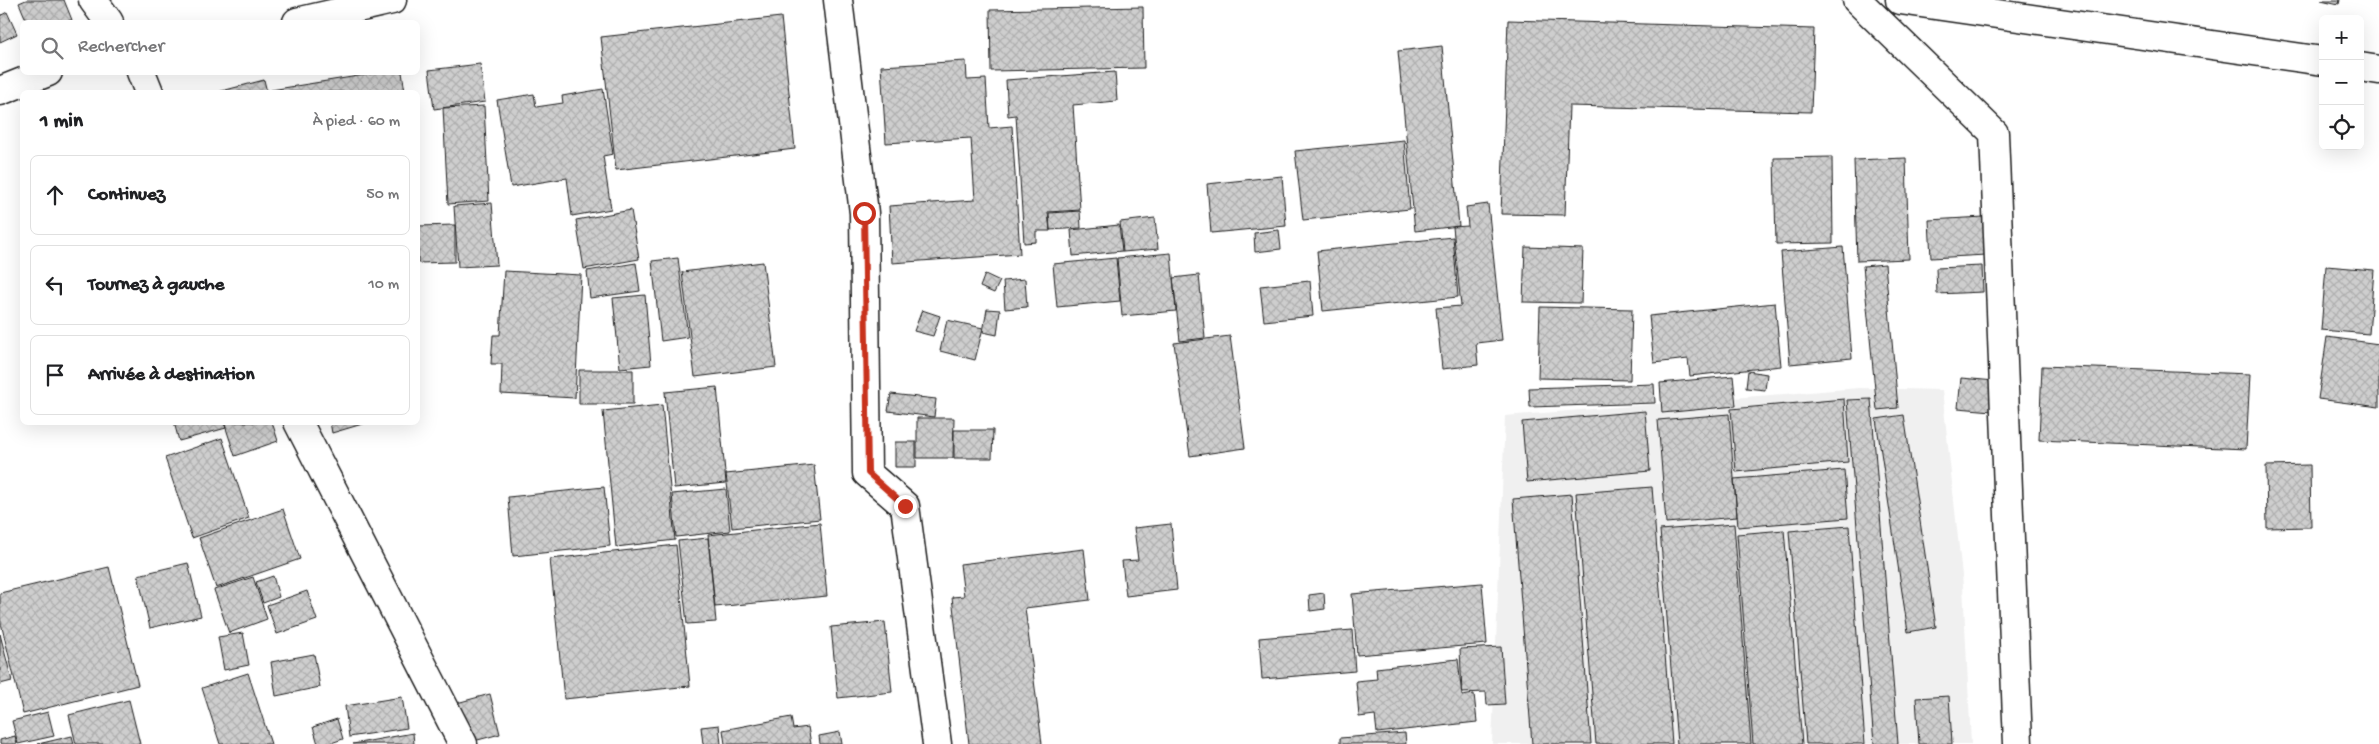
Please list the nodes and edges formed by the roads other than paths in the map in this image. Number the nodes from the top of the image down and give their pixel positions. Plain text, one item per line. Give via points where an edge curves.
1 (93, 0) edge
2 (392, 0) edge
3 (838, 0) edge
4 (1857, 0) edge
5 (1900, 0) edge
6 (108, 20) edge
7 (306, 20) edge
8 (2319, 61) edge
9 (2364, 68) edge
10 (2379, 70) edge
11 (41, 75) edge
12 (142, 75) edge
13 (148, 90) edge
14 (0, 92) edge
15 (300, 425) edge
16 (463, 744) edge
17 (937, 744) edge
18 (2018, 744) edge

1 - 6 main road
2 - 7 main road
3 - 17 main road via 864,213 868,473 905,506
4 - 18 main road via 1994,132
5 - 8 main road
9 - 10 main road
11 - 14 main road
12 - 13 main road
15 - 16 main road

